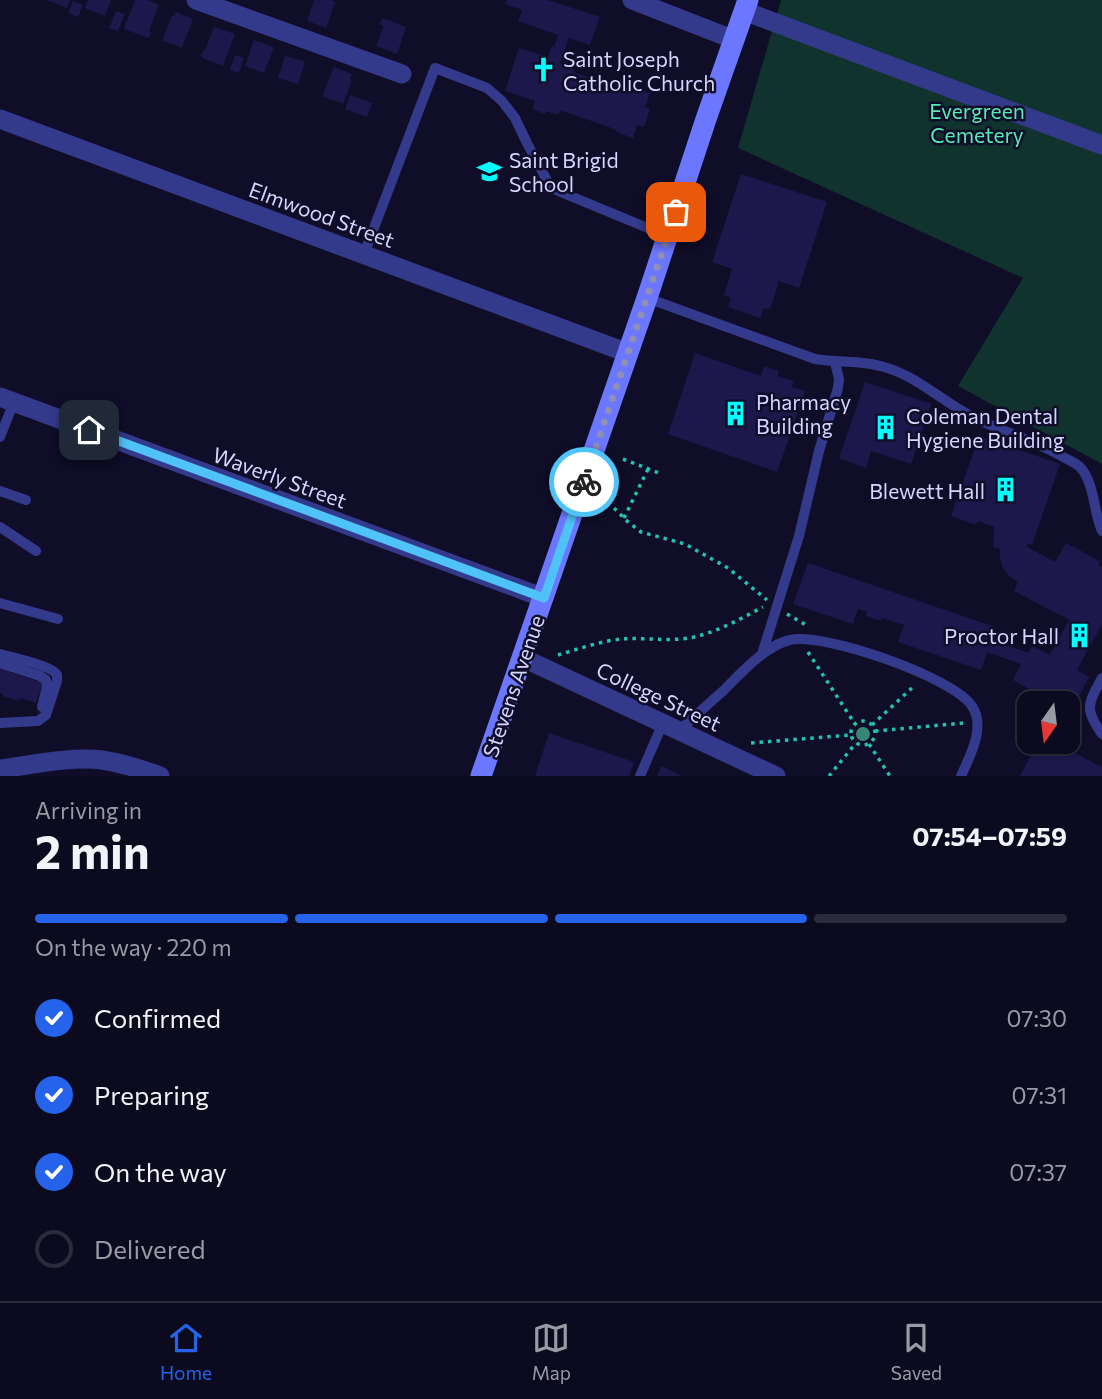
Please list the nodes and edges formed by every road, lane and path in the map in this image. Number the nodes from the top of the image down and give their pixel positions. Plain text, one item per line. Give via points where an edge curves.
1 (196, 0) edge
2 (632, 0) edge
3 (746, 5) edge
4 (735, 40) junction
5 (402, 74) dead end
6 (0, 119) edge
7 (1102, 145) edge
8 (668, 236) junction
9 (364, 254) junction
10 (647, 298) junction
11 (628, 353) junction
12 (835, 362) junction
13 (7, 399) edge
14 (0, 437) edge
15 (623, 459) dead end
16 (648, 469) junction
17 (659, 473) dead end
18 (0, 491) edge
19 (26, 499) dead end
20 (608, 502) dead end
21 (624, 518) junction
22 (0, 527) edge
23 (1102, 531) edge
24 (36, 551) dead end
25 (544, 598) junction
26 (0, 603) edge
27 (776, 608) junction
28 (58, 619) dead end
29 (800, 639) junction
30 (0, 654) edge
31 (762, 654) junction
32 (553, 657) dead end
33 (523, 658) junction
34 (0, 663) edge
35 (925, 675) junction
36 (1102, 678) edge
37 (38, 721) junction
38 (977, 721) junction
39 (0, 723) edge
40 (855, 724) junction
41 (872, 725) junction
42 (671, 727) junction
43 (875, 731) junction
44 (1102, 734) edge
45 (850, 735) junction
46 (856, 743) junction
47 (869, 744) junction
48 (713, 746) junction
49 (0, 769) edge
50 (160, 776) edge
51 (481, 776) edge
52 (640, 776) edge
53 (776, 776) edge
54 (829, 776) edge
55 (890, 776) edge
56 (961, 776) edge

1 - 5 street
2 - 4 street
3 - 4 main road, Stevens Avenue
3 - 7 street
4 - 8 main road, Stevens Avenue
6 - 9 street, Elmwood Street
8 - 9 lane via 551,188 502,101 487,88 435,68
8 - 10 main road, Stevens Avenue
9 - 11 street, Elmwood Street
10 - 11 main road, Stevens Avenue
10 - 12 lane
11 - 25 main road, Stevens Avenue
12 - 23 lane via 884,366 926,386 975,419 1050,448 1079,467 1089,483
12 - 27 lane via 838,388
13 - 14 lane
13 - 25 street, Waverly Street
15 - 16 path
16 - 17 path
16 - 21 path
18 - 19 lane
20 - 21 path
21 - 32 path via 641,532 685,544 728,568 771,603 695,637 621,639
22 - 24 lane
25 - 33 main road, Stevens Avenue
26 - 28 lane
27 - 29 path via 806,625
27 - 31 lane
29 - 31 lane
29 - 35 lane via 828,642
29 - 40 path
30 - 37 lane via 55,672 57,681 46,715
31 - 42 lane
33 - 42 street, College Street
33 - 51 main road, Stevens Avenue
34 - 37 lane via 46,680
35 - 38 lane via 963,697
35 - 41 path
36 - 44 lane via 1090,700 1091,718
37 - 39 lane
38 - 43 path
38 - 56 lane via 976,739
40 - 41 path
40 - 45 path
41 - 43 path
42 - 48 street, College Street
42 - 52 lane
43 - 47 path
45 - 46 path
45 - 48 path
46 - 47 path
46 - 54 path
47 - 55 path
48 - 53 street, College Street
49 - 50 street via 100,760

